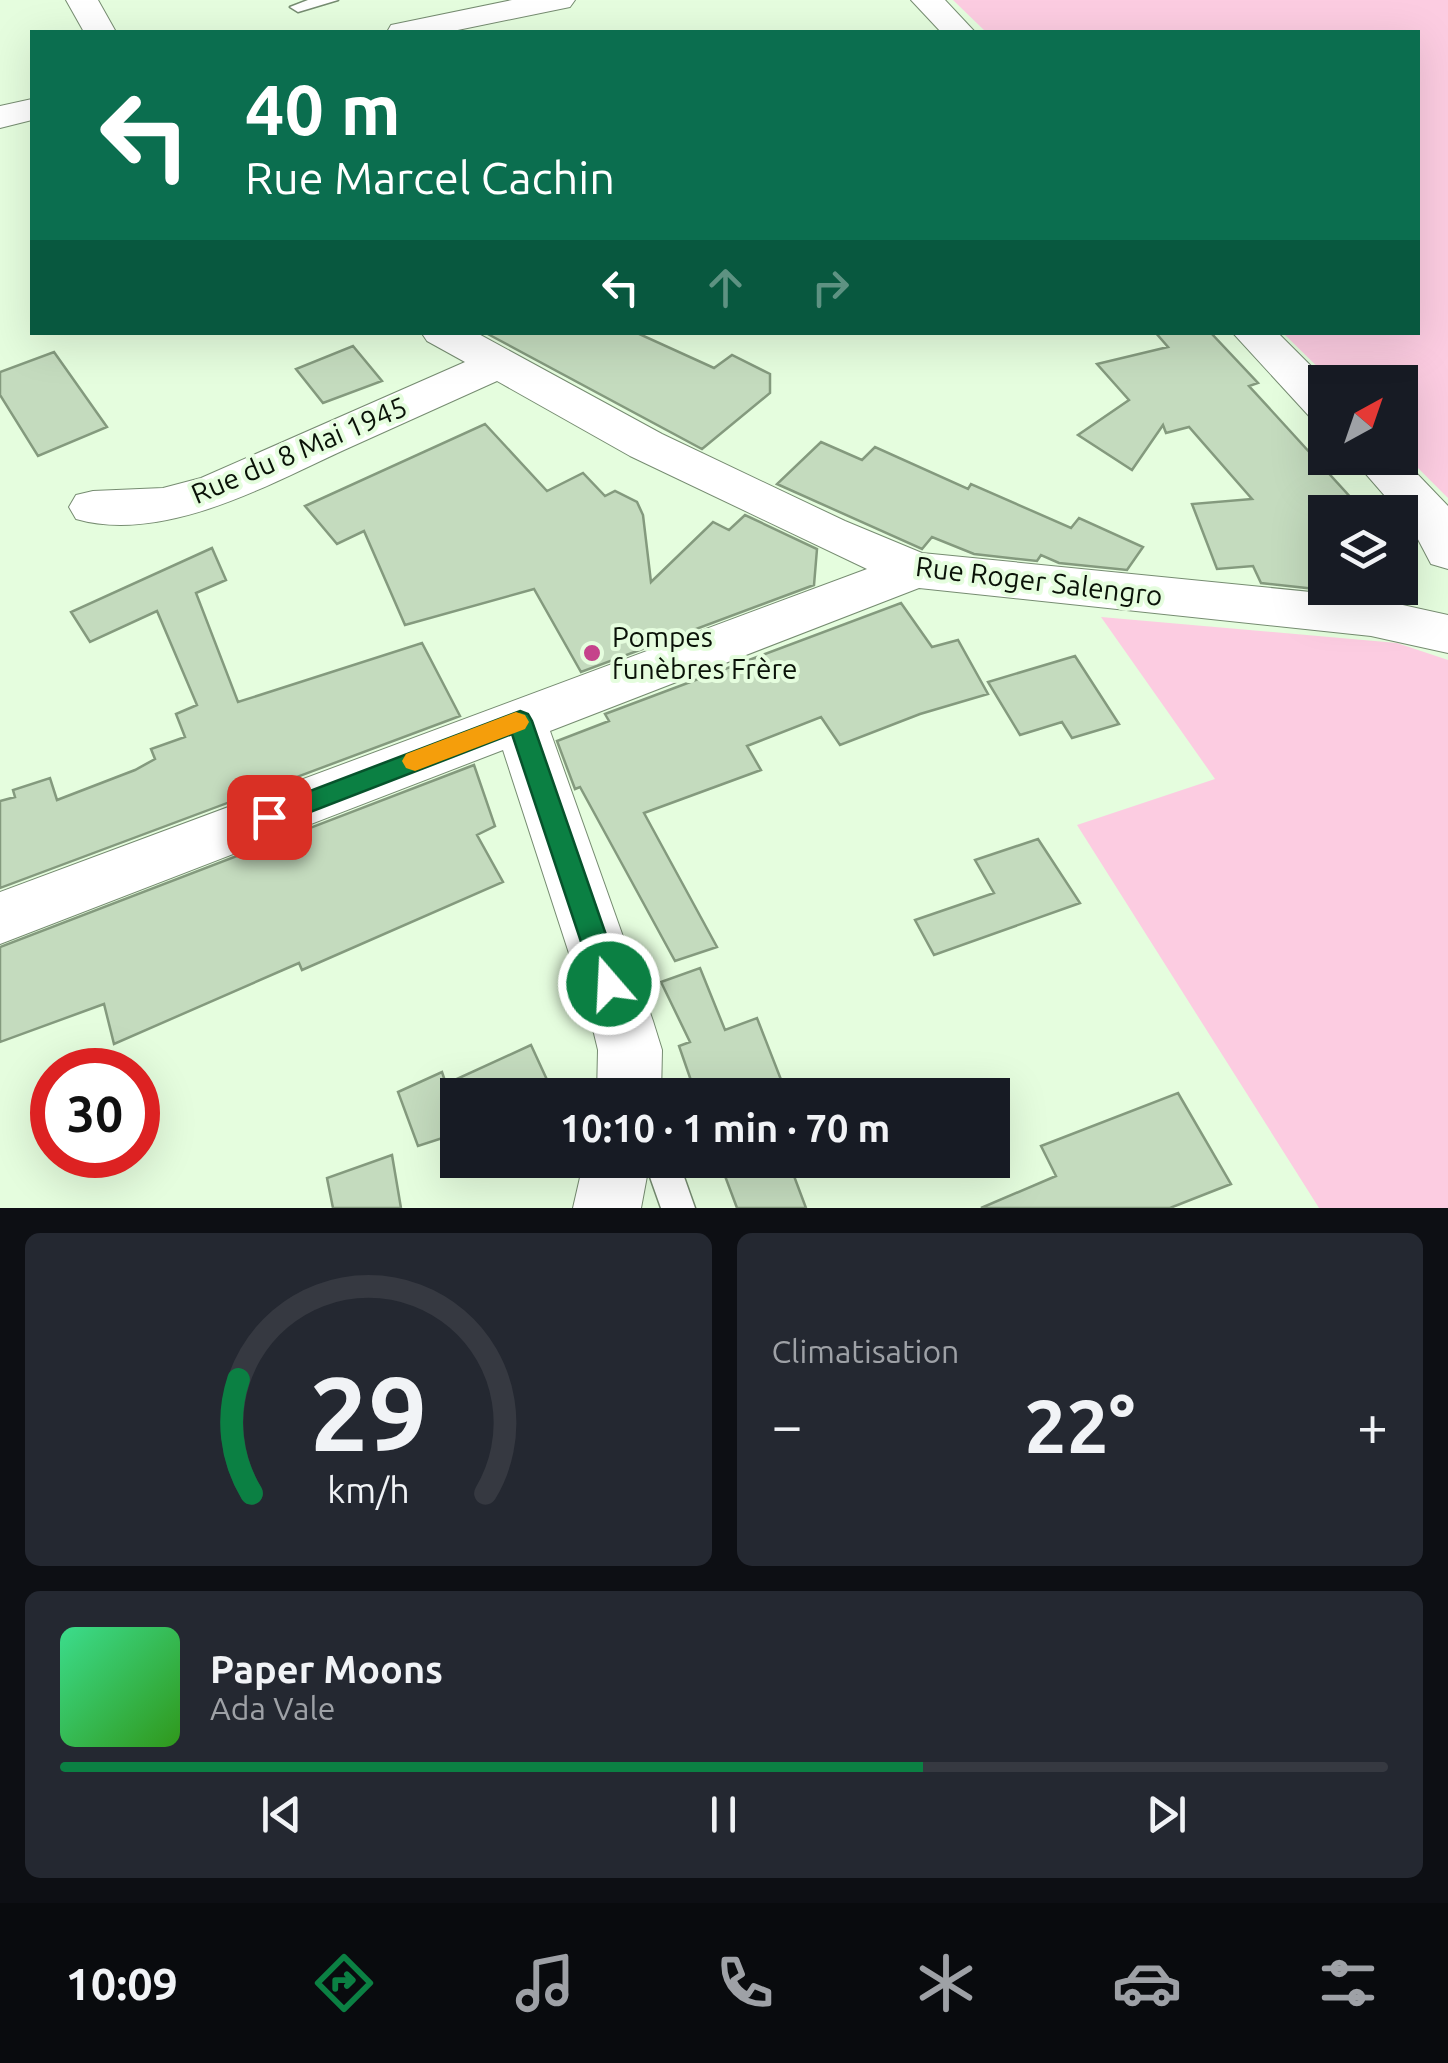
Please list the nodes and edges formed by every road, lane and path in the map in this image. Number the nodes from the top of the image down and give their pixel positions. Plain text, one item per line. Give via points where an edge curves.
1 (82, 0) edge
2 (330, 0) edge
3 (927, 0) edge
4 (537, 2) edge
5 (298, 7) dead end
6 (99, 30) edge
7 (412, 30) edge
8 (957, 30) edge
9 (30, 110) edge
10 (0, 117) edge
11 (447, 335) edge
12 (1256, 335) edge
13 (498, 364) junction
14 (1308, 389) edge
15 (1391, 475) edge
16 (93, 508) dead end
17 (1448, 552) edge
18 (916, 570) junction
19 (1448, 634) edge
20 (520, 721) junction
21 (0, 918) edge
22 (631, 1078) edge
23 (613, 1178) edge
24 (667, 1178) edge
25 (607, 1208) edge
26 (678, 1208) edge

1 - 6 street
2 - 5 lane
3 - 8 street
4 - 7 street
9 - 10 street
11 - 13 street, Rue Roger Salengro
12 - 14 street
13 - 16 street, Rue du 8 Mai 1945 via 214,490 163,504
13 - 18 street, Rue Roger Salengro via 646,446
15 - 17 street via 1430,517
18 - 19 street, Rue Roger Salengro via 1371,617
18 - 20 street
20 - 21 street
20 - 22 street via 622,1021
23 - 25 street
24 - 26 lane

